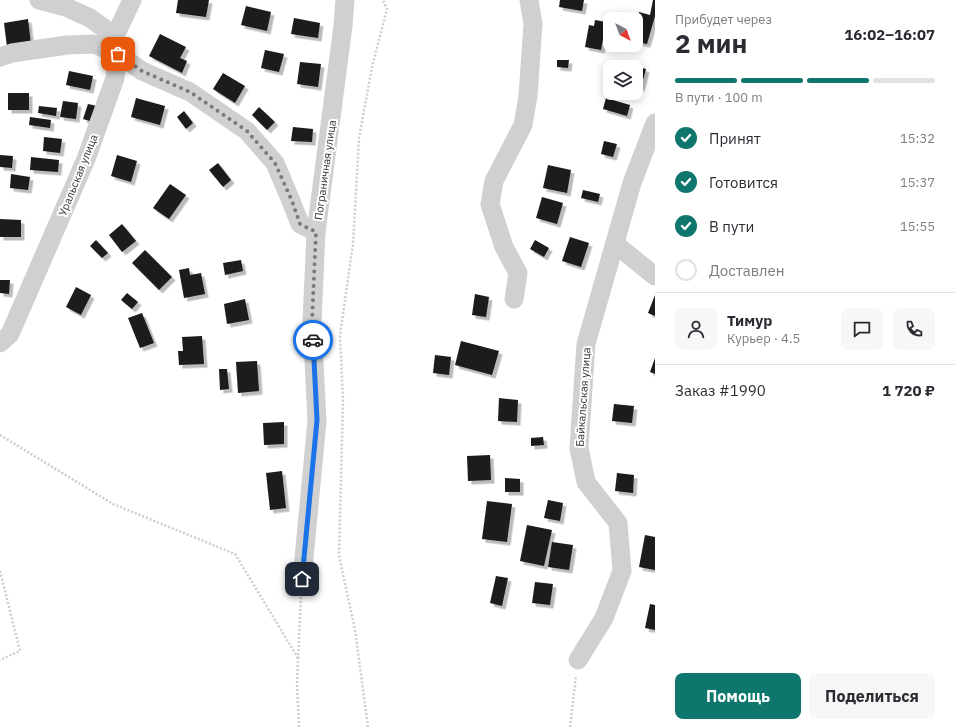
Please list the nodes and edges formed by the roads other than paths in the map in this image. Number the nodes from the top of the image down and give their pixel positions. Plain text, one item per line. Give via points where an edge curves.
1 (39, 0) edge
2 (132, 0) edge
3 (345, 0) edge
4 (529, 0) edge
5 (116, 45) junction
6 (0, 57) edge
7 (655, 122) edge
8 (316, 232) junction
9 (615, 244) junction
10 (655, 276) edge
11 (514, 298) dead end
12 (0, 343) edge
13 (302, 579) road end
14 (578, 660) road end

1 - 5 street via 66,7 90,18
2 - 5 street, Уральская улица
3 - 8 street, Пограничная улица via 344,26
4 - 11 street via 533,24 528,96 523,125 494,181 490,204 504,247 518,273
5 - 6 street via 74,44
5 - 8 street via 142,71 190,92 247,131 275,163 300,224
5 - 12 street, Уральская улица via 115,78 86,159 10,334
7 - 9 street, Байкальская улица via 632,183
8 - 13 street, Пограничная улица via 312,322 317,420
9 - 10 street
9 - 14 street, Байкальская улица via 586,344 578,448 586,482 618,523 622,571 604,618

